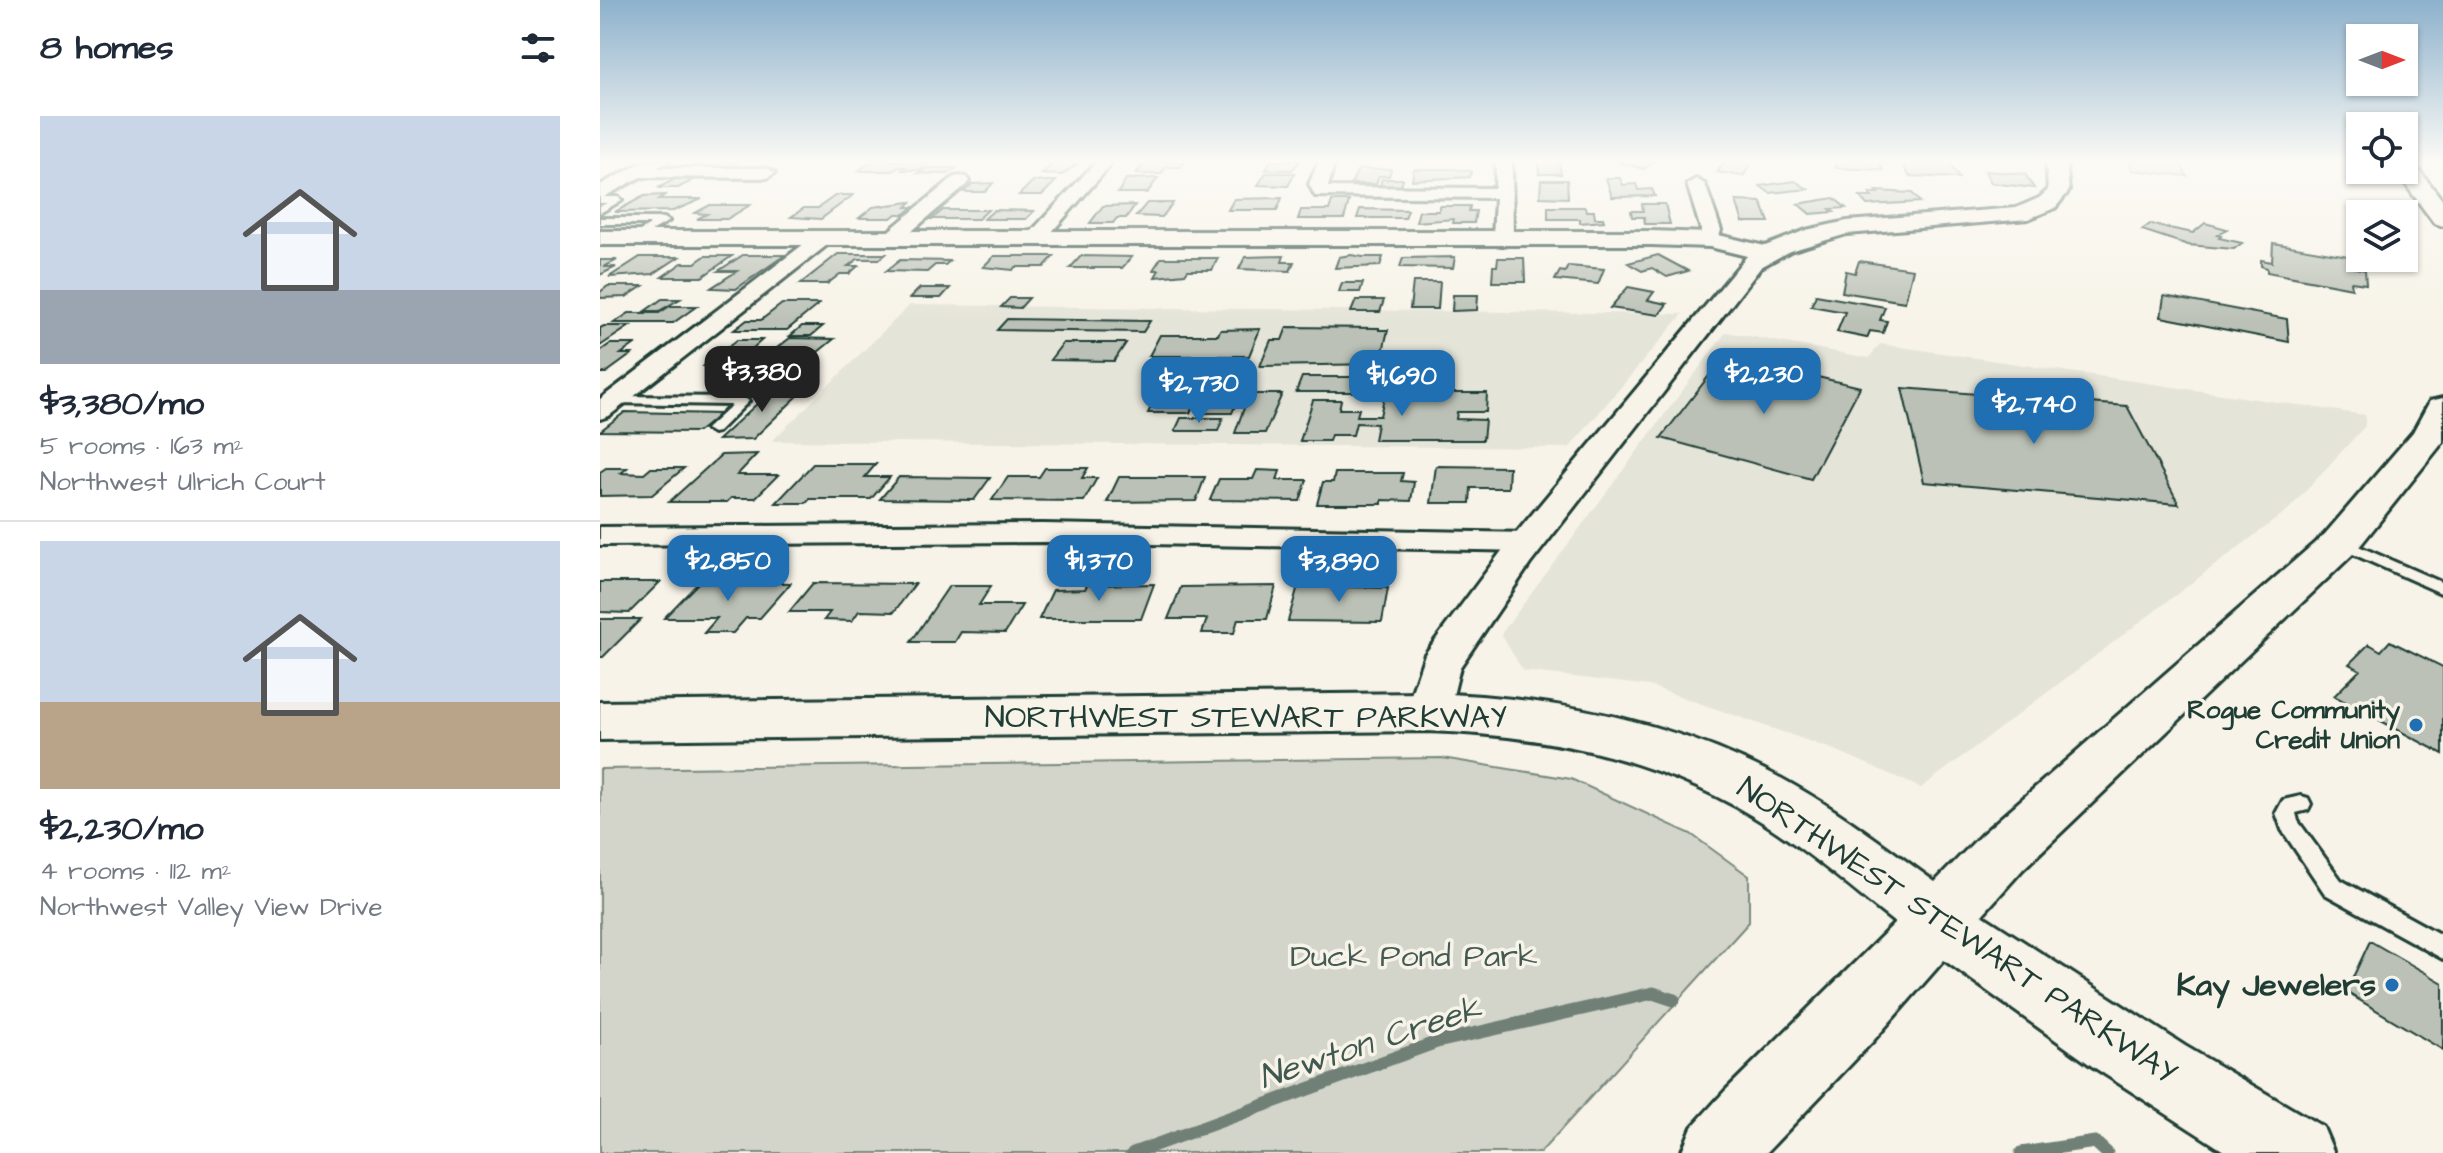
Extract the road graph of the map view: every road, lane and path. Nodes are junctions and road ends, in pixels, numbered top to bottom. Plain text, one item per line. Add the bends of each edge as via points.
1 (920, 215) edge
2 (1057, 215) edge
3 (1503, 215) edge
4 (1706, 215) edge
5 (2011, 215) edge
6 (602, 226) edge
7 (634, 238) junction
8 (824, 238) junction
9 (892, 238) junction
10 (1036, 238) junction
11 (1503, 238) junction
12 (1710, 240) junction
13 (1765, 253) junction
14 (607, 405) edge
15 (2443, 409) edge
16 (713, 429) dead end
17 (600, 536) edge
18 (1530, 542) junction
19 (2340, 543) junction
20 (2443, 589) edge
21 (1427, 712) junction
22 (600, 721) edge
23 (2301, 804) dead end
24 (1939, 920) junction
25 (2443, 948) edge
26 (1718, 1153) edge
27 (2297, 1153) edge

1 - 9 street
2 - 10 street
3 - 11 street
4 - 12 street
5 - 13 street via 1818,232
6 - 7 street
6 - 7 lane via 664,221
7 - 8 street
8 - 9 street
8 - 14 street
9 - 10 street
10 - 11 street
11 - 12 street
12 - 13 street
13 - 18 street via 1746,268
14 - 16 lane via 743,401
15 - 19 main road via 2429,436
17 - 18 street via 1043,533
18 - 21 street via 1440,665
19 - 20 lane
19 - 24 main road via 2002,852
21 - 22 main road, NORTHWEST STEWART PARKWAY
21 - 24 main road, NORTHWEST STEWART PARKWAY via 1477,712 1585,727 1643,742 1720,772 1776,802
23 - 25 lane via 2290,806 2289,824 2333,887
24 - 26 main road
24 - 27 main road, NORTHWEST STEWART PARKWAY via 2053,999

